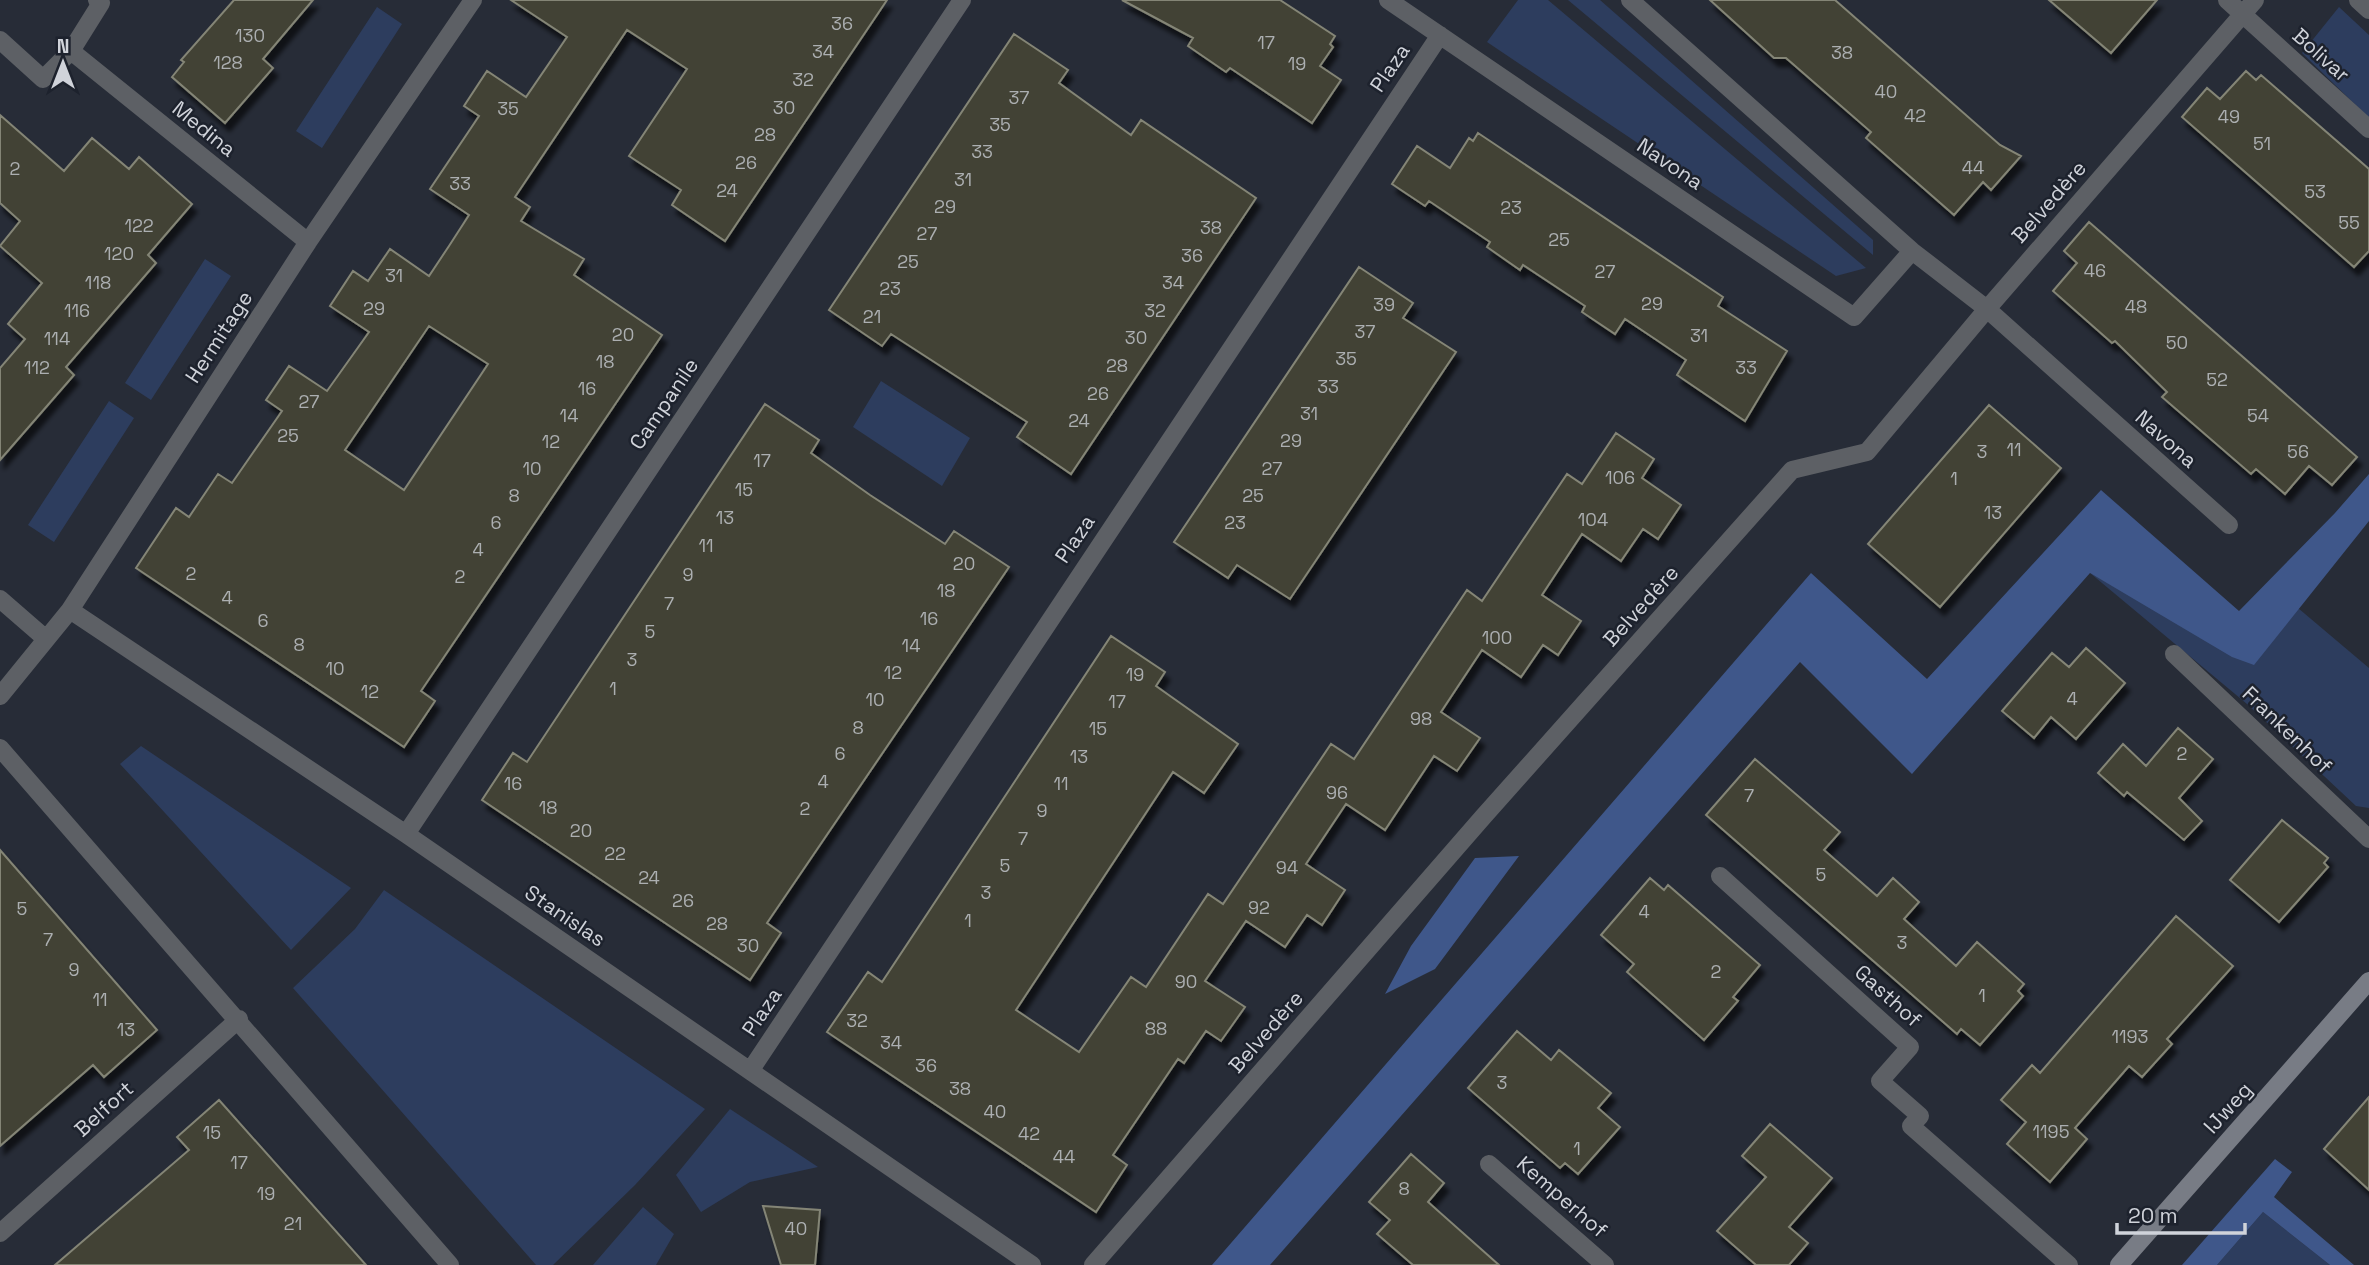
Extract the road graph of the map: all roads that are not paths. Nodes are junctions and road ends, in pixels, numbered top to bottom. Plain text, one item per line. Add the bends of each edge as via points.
1 (97, 0) edge
2 (473, 0) edge
3 (962, 0) edge
4 (1388, 0) edge
5 (1630, 0) edge
6 (2227, 0) edge
7 (2255, 0) edge
8 (2358, 0) edge
9 (2369, 10) edge
10 (2242, 14) junction
11 (1440, 35) junction
12 (0, 40) edge
13 (71, 51) junction
14 (2369, 129) edge
15 (308, 242) junction
16 (1912, 251) junction
17 (1987, 309) junction
18 (2229, 525) dead end
19 (0, 599) edge
20 (70, 610) junction
21 (46, 639) junction
22 (2174, 654) dead end
23 (3, 688) edge
24 (0, 748) edge
25 (406, 834) junction
26 (2369, 839) edge
27 (1720, 876) dead end
28 (2369, 981) edge
29 (239, 1019) junction
30 (750, 1071) junction
31 (1489, 1164) dead end
32 (0, 1233) edge
33 (450, 1265) edge
34 (1032, 1265) edge
35 (1093, 1265) edge
36 (1605, 1265) edge
37 (2069, 1265) edge
38 (2119, 1265) edge

1 - 13 street via 101,3
2 - 15 street, Hermitage
3 - 25 street, Campanile
4 - 11 street, Navona
5 - 16 street, Navona
6 - 10 street, Bolivar
7 - 10 street
8 - 9 street
10 - 14 street, Bolivar
10 - 17 street, Belvedère
11 - 16 street, Navona via 1854,317
11 - 30 street, Plaza
12 - 13 street via 43,79
13 - 15 street, Medina
15 - 20 street, Hermitage
16 - 17 street, Navona
17 - 18 street, Navona
17 - 35 street, Belvedère via 1867,452 1792,470
19 - 21 street
20 - 21 street, Hermitage
20 - 25 street, Stanislas
21 - 23 street, Hermitage
22 - 26 street, Frankenhof
24 - 29 street
25 - 30 street, Stanislas
27 - 37 street, Gasthof via 1910,1047 1880,1081 1920,1116 1911,1126
28 - 38 street, IJweg
29 - 32 street, Belfort
29 - 33 street
30 - 34 street, Stanislas
31 - 36 street, Kemperhof

